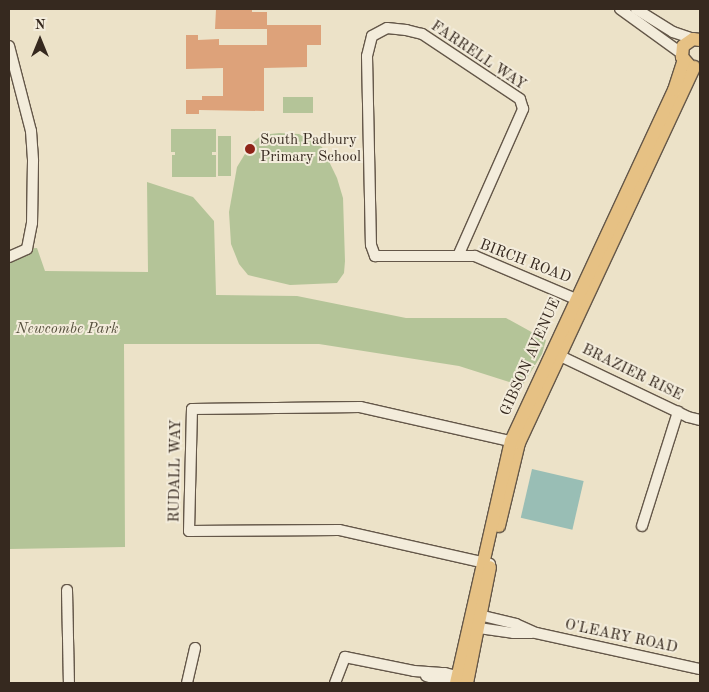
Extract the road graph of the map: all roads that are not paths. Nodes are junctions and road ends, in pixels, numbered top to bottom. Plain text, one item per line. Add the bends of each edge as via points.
1 (620, 9) edge
2 (636, 9) edge
3 (697, 38) edge
4 (9, 46) edge
5 (690, 62) edge
6 (371, 245) joint
7 (458, 256) junction
8 (9, 257) edge
9 (580, 300) junction
10 (556, 353) junction
11 (678, 412) junction
12 (700, 420) edge
13 (515, 442) junction
14 (642, 526) dead end
15 (486, 563) junction
16 (68, 590) dead end
17 (475, 621) junction
18 (195, 648) dead end
19 (700, 669) edge
20 (459, 681) edge
21 (69, 683) edge
22 (187, 683) edge
23 (335, 683) edge

1 - 5 street
2 - 3 street via 673,32
3 - 5 main road, GIBSON AVENUE via 683,46
4 - 8 street via 31,131 33,170 32,223 27,249
5 - 9 main road, GIBSON AVENUE
6 - 7 street, BIRCH ROAD via 375,256
6 - 7 street, FARRELL WAY via 366,56 372,36 387,28 406,30 422,34 520,99 523,109
7 - 9 street, BIRCH ROAD via 475,256
9 - 10 main road, GIBSON AVENUE
10 - 11 street, BRAZIER RISE
10 - 13 main road, GIBSON AVENUE
11 - 12 street, BRAZIER RISE
11 - 14 street
13 - 15 main road, GIBSON AVENUE
13 - 15 street, RUDALL WAY via 360,407 192,409 189,531 339,530
15 - 17 main road, GIBSON AVENUE
16 - 21 street
17 - 19 street, O'LEARY ROAD via 516,624 536,633
17 - 20 main road, GIBSON AVENUE
18 - 22 street
20 - 23 street via 345,657

